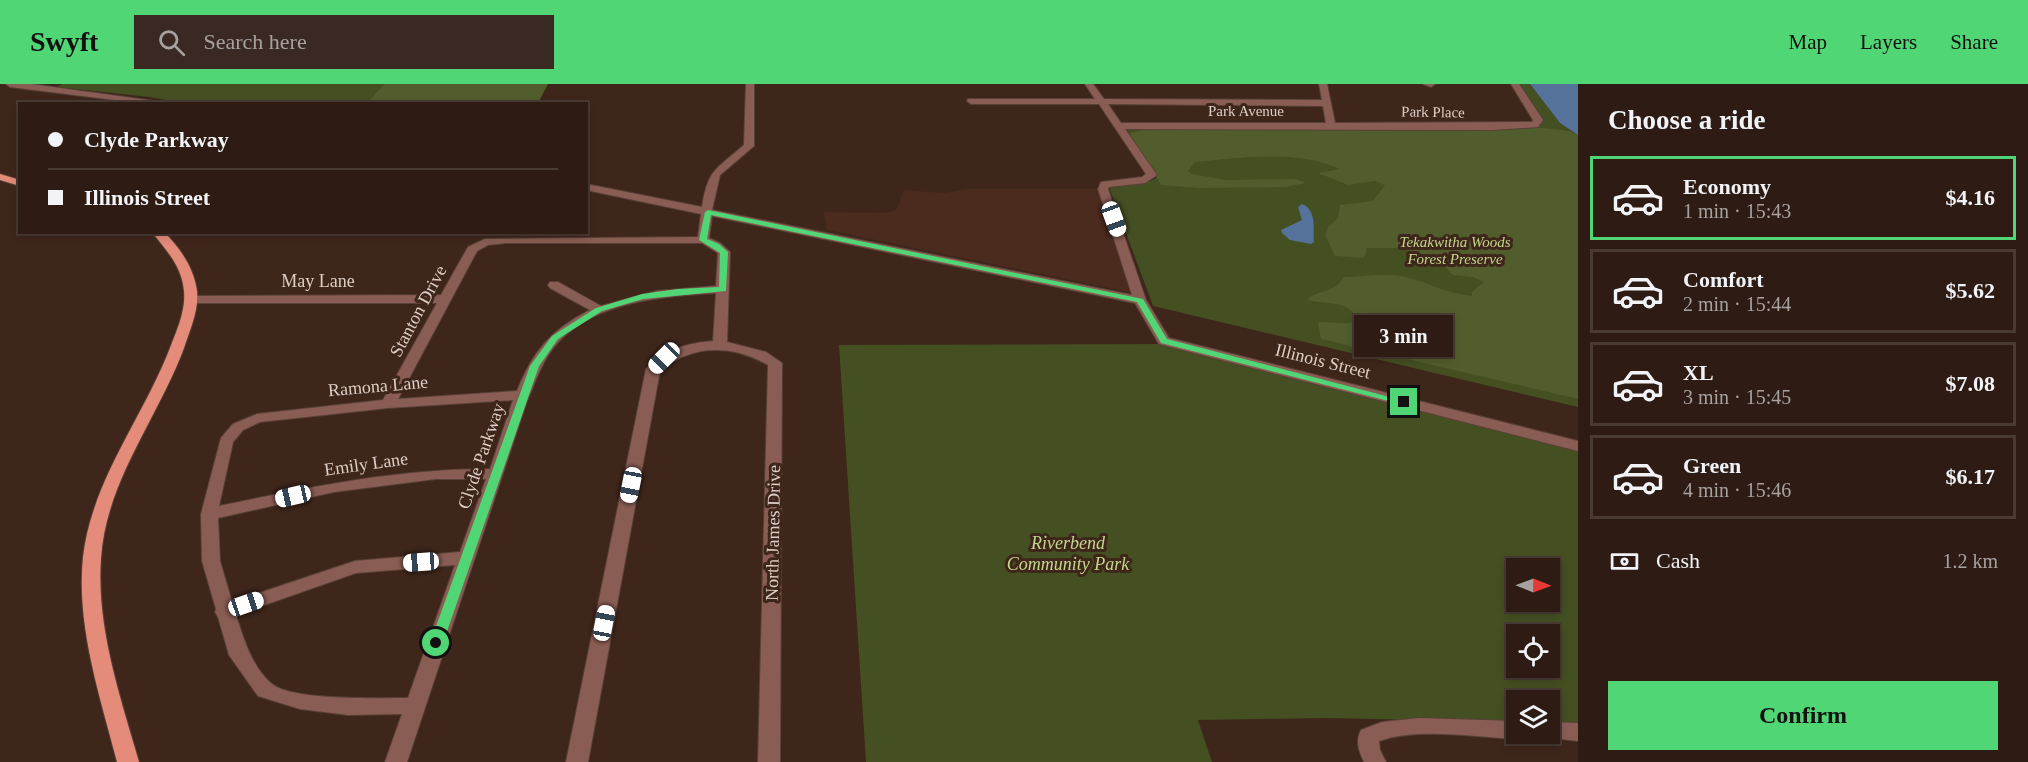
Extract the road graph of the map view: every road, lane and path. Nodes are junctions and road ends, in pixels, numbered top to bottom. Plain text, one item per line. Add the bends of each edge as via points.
1 (10, 84) edge
2 (750, 84) edge
3 (1089, 84) edge
4 (1323, 84) edge
5 (1515, 84) edge
6 (971, 101) dead end
7 (156, 102) edge
8 (1101, 102) junction
9 (1325, 103) junction
10 (1118, 126) junction
11 (1331, 126) junction
12 (0, 177) edge
13 (18, 182) edge
14 (588, 187) edge
15 (708, 212) junction
16 (159, 234) edge
17 (703, 240) junction
18 (554, 285) dead end
19 (723, 289) junction
20 (191, 299) junction
21 (446, 299) junction
22 (1140, 300) junction
23 (599, 310) junction
24 (720, 345) junction
25 (523, 395) junction
26 (388, 404) junction
27 (1578, 446) edge
28 (495, 474) junction
29 (209, 514) junction
30 (465, 558) junction
31 (224, 612) junction
32 (415, 706) junction
33 (1506, 730) edge
34 (1560, 731) edge
35 (1578, 732) edge
36 (1372, 756) edge
37 (128, 762) edge
38 (396, 762) edge
39 (577, 762) edge
40 (769, 762) edge

1 - 7 street
2 - 15 street via 749,146 719,170 713,180
3 - 8 street
4 - 9 street
5 - 11 street, Park Place via 1538,120 1534,125
6 - 8 street
8 - 9 street
8 - 10 street
9 - 11 street
10 - 11 street, Park Avenue
10 - 22 street via 1152,175 1144,180 1106,184 1103,189
12 - 13 main road
14 - 15 street
15 - 17 street
15 - 22 street
16 - 20 main road via 181,262
17 - 19 street via 724,252
17 - 21 street, Stanton Drive via 485,242 472,249
18 - 23 street
19 - 23 street, Clyde Parkway via 642,297
19 - 24 street
20 - 21 street, May Lane
20 - 37 main road via 168,372 98,519 92,557 96,633
21 - 26 street, Stanton Drive
22 - 27 street, Illinois Street via 1164,341
23 - 25 street, Clyde Parkway via 555,338 535,366
24 - 39 street via 681,350 653,369
24 - 40 street, North James Drive via 748,349 776,363
25 - 26 street, Ramona Lane
25 - 28 street, Clyde Parkway
26 - 29 street, Ramona Lane via 257,418 238,427 226,441
28 - 29 street, Emily Lane via 436,474 334,487
28 - 30 street, Clyde Parkway
29 - 31 street via 211,561
30 - 31 street via 355,567
30 - 32 street, Clyde Parkway
31 - 32 street via 238,655 265,690 300,701 348,707
32 - 38 street, Clyde Parkway
33 - 36 street via 1402,726 1382,729 1368,736
34 - 35 street

